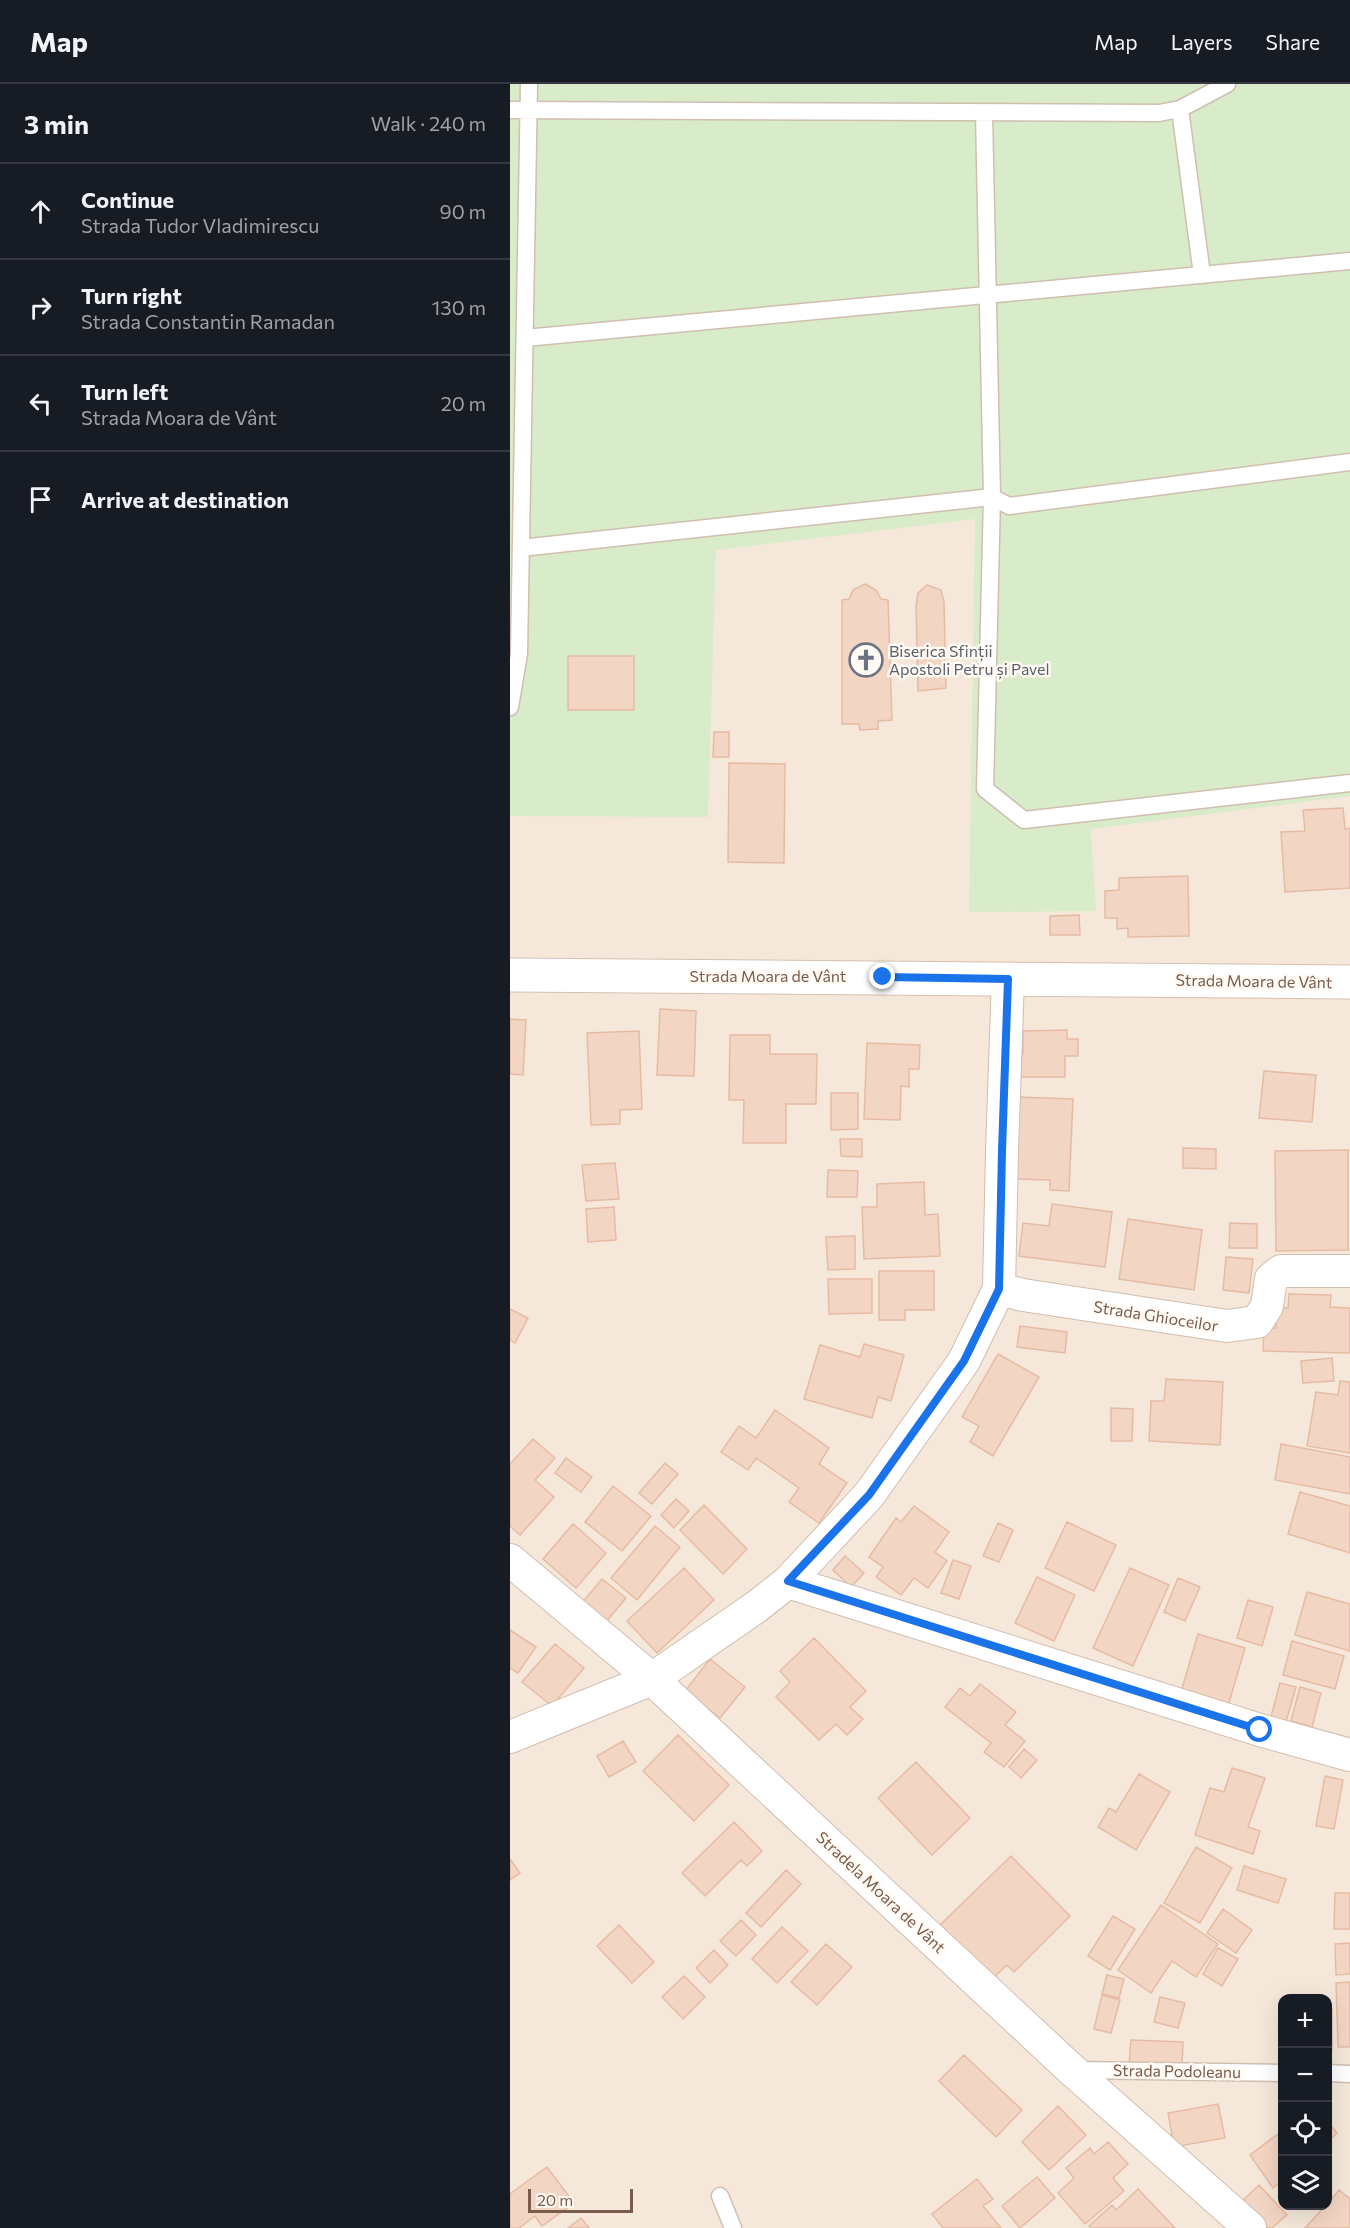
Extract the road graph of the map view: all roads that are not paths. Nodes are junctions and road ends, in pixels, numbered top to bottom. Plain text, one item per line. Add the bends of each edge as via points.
1 (529, 84) edge
2 (1227, 84) edge
3 (1180, 109) junction
4 (510, 110) edge
5 (528, 110) junction
6 (984, 114) junction
7 (1350, 261) edge
8 (1202, 275) junction
9 (989, 295) junction
10 (525, 338) junction
11 (1350, 462) edge
12 (992, 497) junction
13 (521, 548) junction
14 (510, 707) edge
15 (1350, 783) edge
16 (510, 975) edge
17 (1008, 979) junction
18 (1350, 982) edge
19 (1350, 1271) edge
20 (999, 1289) junction
21 (510, 1560) edge
22 (788, 1581) junction
23 (652, 1679) junction
24 (510, 1737) edge
25 (1350, 1755) edge
26 (1072, 2070) junction
27 (1278, 2073) edge
28 (1332, 2073) edge
29 (1350, 2074) edge
30 (720, 2196) dead end
31 (733, 2228) edge
32 (1250, 2228) edge

1 - 5 lane
2 - 3 lane
3 - 6 lane via 1159,113
3 - 8 lane
4 - 5 lane
5 - 6 lane
5 - 10 lane
6 - 9 lane
7 - 8 lane
8 - 9 lane
9 - 10 lane
9 - 12 lane
10 - 13 lane
11 - 12 lane via 1009,506
12 - 13 lane
12 - 15 lane via 985,789 1024,820
13 - 14 lane via 519,654
16 - 17 main road, Strada Moara de Vânt
17 - 18 main road, Strada Moara de Vânt
17 - 20 street
19 - 20 street, Strada Ghioceilor via 1281,1271 1271,1279 1267,1305 1257,1322 1227,1326
20 - 22 street via 964,1361 876,1486
21 - 23 street, Stradela Moara de Vânt
22 - 23 street
22 - 25 street via 1249,1727
23 - 24 street
23 - 26 street, Stradela Moara de Vânt
26 - 27 lane, Strada Podoleanu
26 - 32 street, Stradela Moara de Vânt
28 - 29 lane
30 - 31 lane

